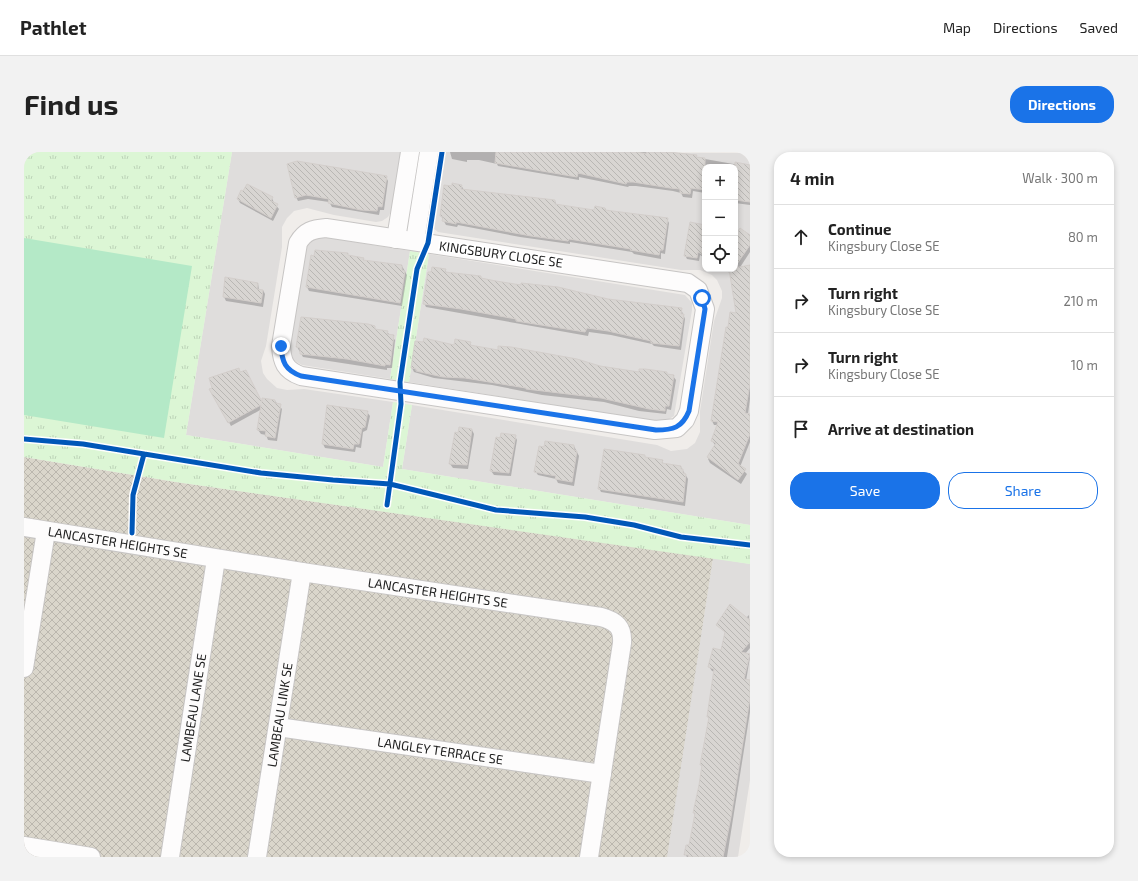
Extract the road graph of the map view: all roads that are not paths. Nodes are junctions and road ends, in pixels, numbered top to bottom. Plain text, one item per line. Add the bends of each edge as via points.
1 (410, 152) edge
2 (429, 152) edge
3 (396, 239) junction
4 (415, 241) junction
5 (24, 527) edge
6 (46, 531) junction
7 (216, 559) junction
8 (302, 572) junction
9 (24, 668) edge
10 (278, 727) junction
11 (602, 774) junction
12 (24, 846) edge
13 (87, 857) edge
14 (170, 857) edge
15 (257, 857) edge
16 (589, 857) edge

1 - 3 street
2 - 4 street
3 - 4 street, KINGSBURY CLOSE SE
3 - 4 street, KINGSBURY CLOSE SE via 326,228 308,231 302,236 298,243 281,346 285,367 301,376 656,430 677,428 685,420 689,411 705,309 698,290 688,283
5 - 6 street, LANCASTER HEIGHTS SE
6 - 7 street, LANCASTER HEIGHTS SE
6 - 9 street
7 - 8 street, LANCASTER HEIGHTS SE
7 - 14 street, LAMBEAU LANE SE
8 - 10 street, LAMBEAU LINK SE
8 - 11 street, LANCASTER HEIGHTS SE via 601,617 617,624 622,631 622,643
10 - 11 street, LANGLEY TERRACE SE
10 - 15 street, LAMBEAU LINK SE
11 - 16 street, LANCASTER HEIGHTS SE
12 - 13 street

